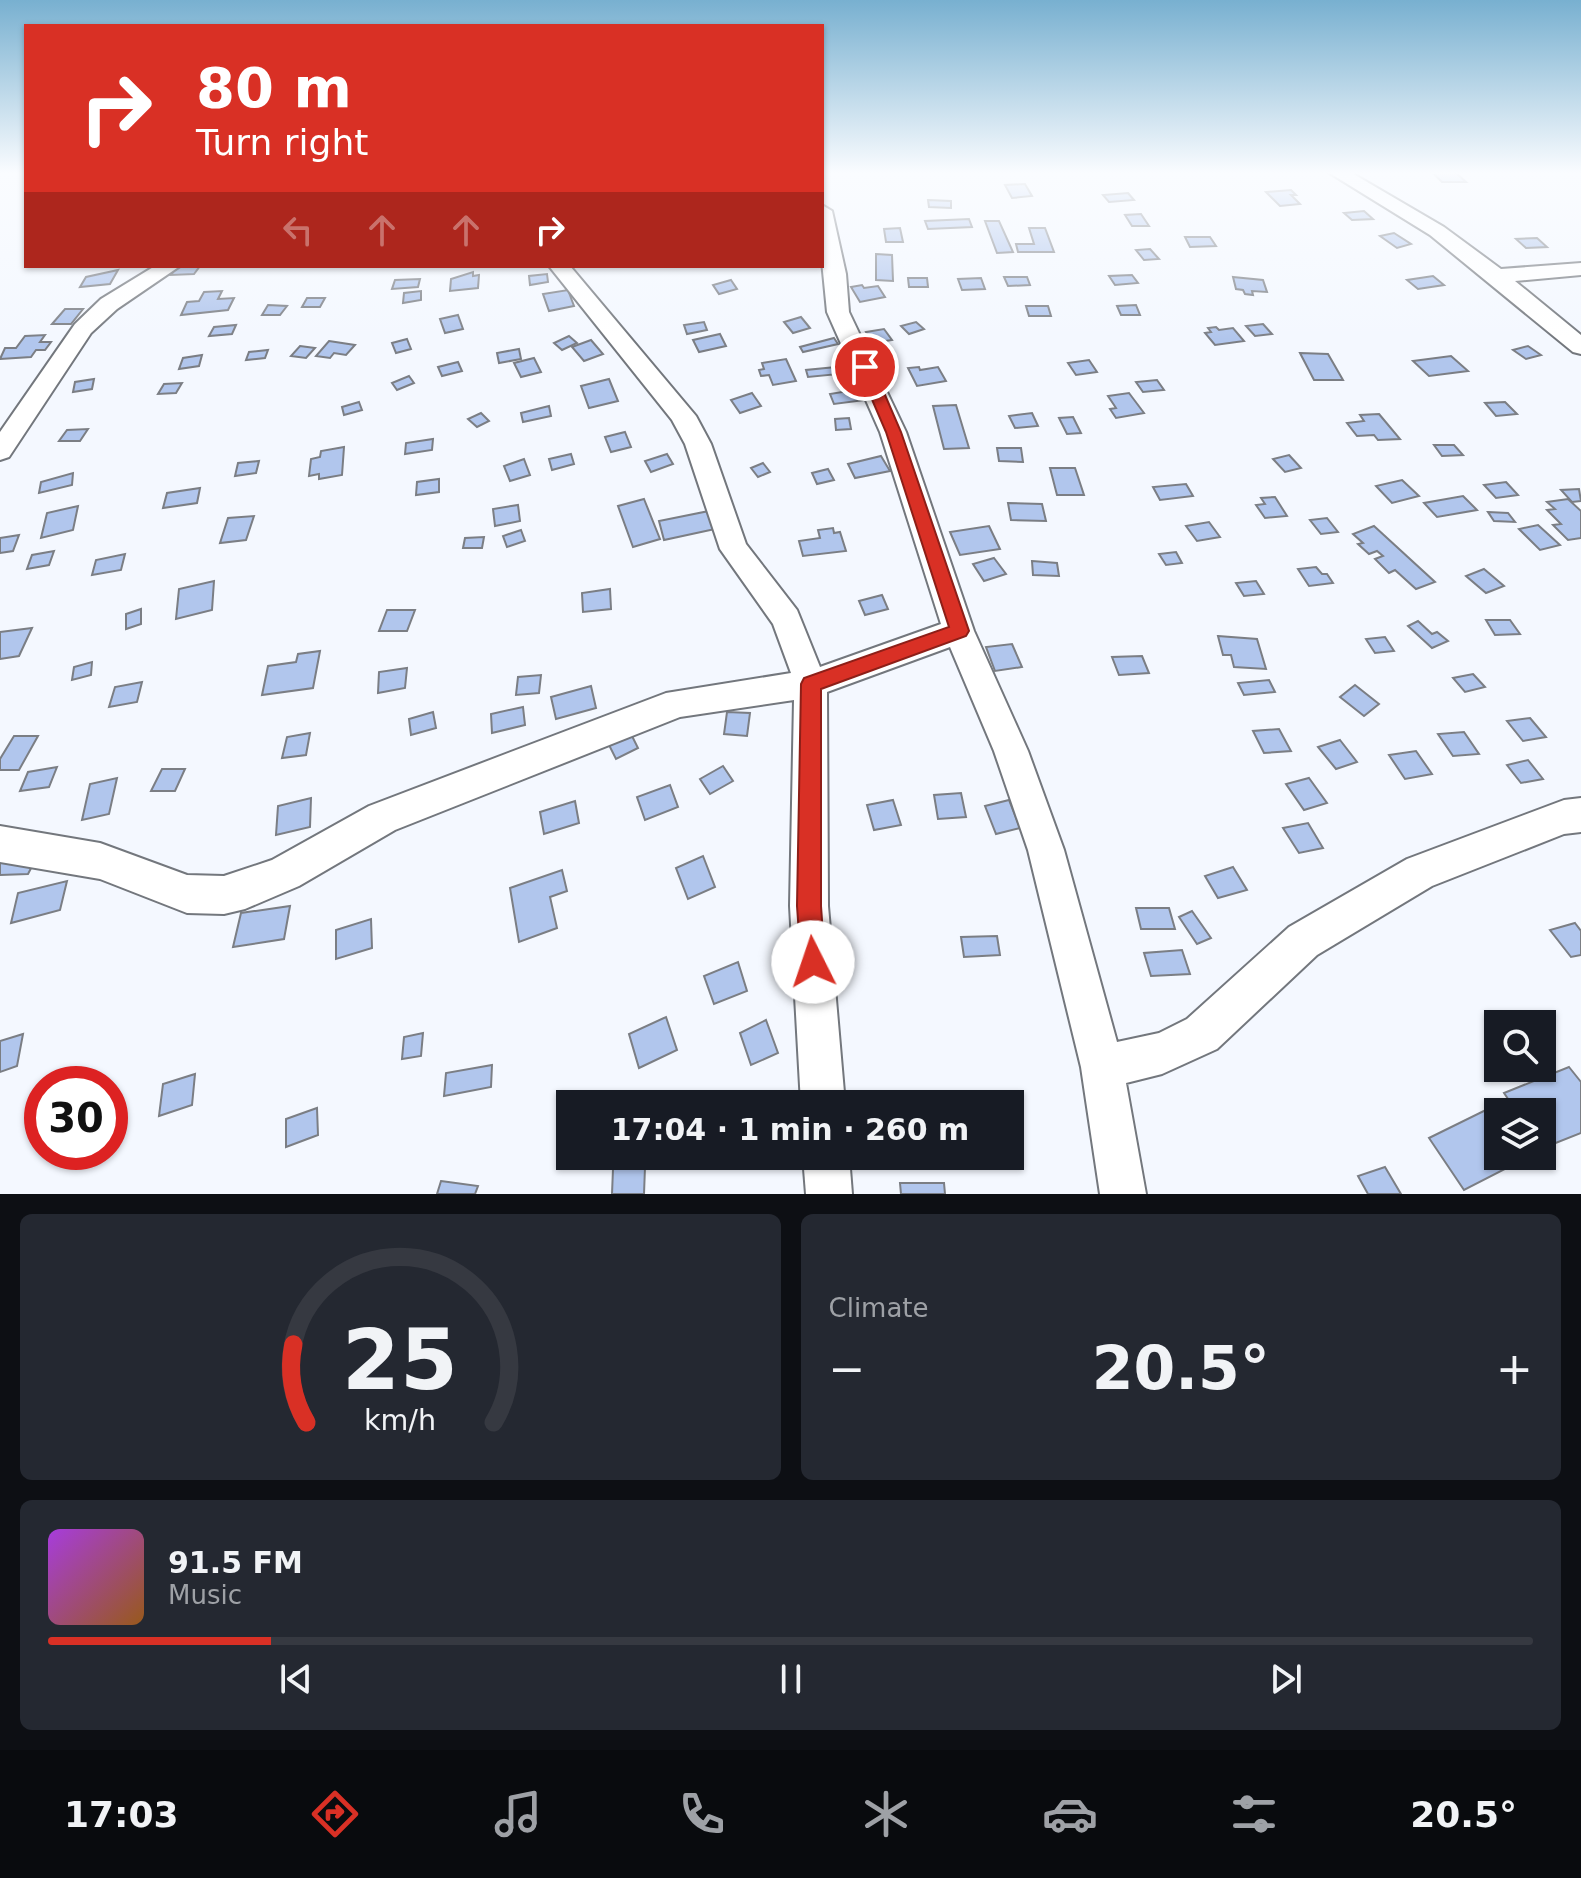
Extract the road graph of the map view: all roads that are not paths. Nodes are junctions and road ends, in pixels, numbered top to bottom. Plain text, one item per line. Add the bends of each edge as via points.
1 (825, 228) edge
2 (1431, 228) edge
3 (167, 268) edge
4 (561, 268) edge
5 (1581, 269) edge
6 (1496, 276) junction
7 (1581, 347) edge
8 (0, 451) edge
9 (959, 631) junction
10 (811, 684) junction
11 (1581, 815) edge
12 (0, 844) edge
13 (1102, 1067) junction
14 (822, 1090) edge
15 (827, 1170) edge
16 (829, 1194) edge
17 (1123, 1194) edge

1 - 9 street via 838,312 893,432
2 - 6 street
3 - 8 street via 109,304 83,329
4 - 10 street via 683,416 734,549 786,619
5 - 6 street
6 - 7 street
9 - 10 street
9 - 13 street via 1011,751 1046,850
10 - 12 street via 678,703 382,818 266,883 222,896 180,894 132,871
10 - 14 street via 809,906
11 - 13 street via 1420,872 1303,941 1202,1034 1162,1053
13 - 17 street
15 - 16 street

